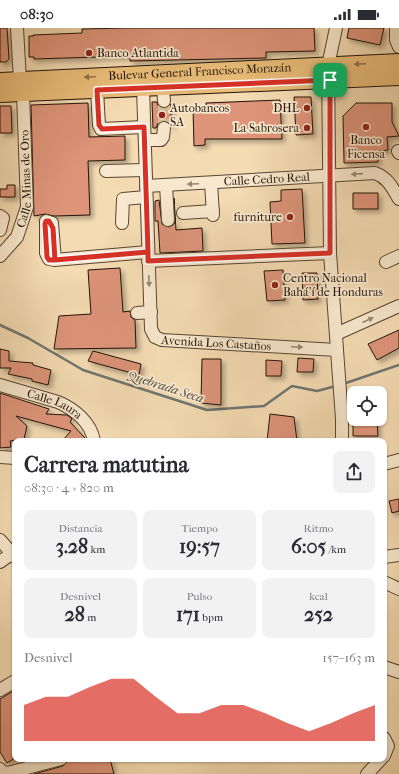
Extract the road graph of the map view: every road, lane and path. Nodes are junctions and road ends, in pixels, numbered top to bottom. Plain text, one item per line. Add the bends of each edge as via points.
1 (17, 28) edge
2 (336, 28) edge
3 (396, 28) edge
4 (399, 47) edge
5 (399, 62) edge
6 (329, 73) junction
7 (399, 77) edge
8 (0, 81) edge
9 (21, 87) junction
10 (143, 88) junction
11 (97, 90) junction
12 (0, 94) edge
13 (144, 127) junction
14 (164, 128) tunnel mouth
15 (145, 140) junction
16 (145, 170) junction
17 (106, 171) dead end
18 (330, 176) junction
19 (211, 183) junction
20 (166, 185) junction
21 (146, 191) junction
22 (399, 199) edge
23 (183, 212) dead end
24 (0, 216) edge
25 (168, 220) dead end
26 (122, 223) dead end
27 (0, 230) edge
28 (0, 234) edge
29 (13, 242) junction
30 (330, 253) junction
31 (0, 256) edge
32 (399, 256) edge
33 (148, 257) junction
34 (55, 260) dead end
35 (386, 262) dead end
36 (399, 306) edge
37 (151, 312) junction
38 (137, 313) dead end
39 (336, 334) junction
40 (337, 350) junction
41 (0, 385) edge
42 (93, 438) edge
43 (342, 438) edge
44 (0, 457) edge
45 (12, 458) edge
46 (399, 460) edge
47 (387, 463) edge
48 (0, 540) edge
49 (12, 554) edge
50 (399, 555) edge
51 (12, 556) edge
52 (387, 557) edge
53 (0, 562) edge
54 (387, 583) edge
55 (399, 589) edge
56 (387, 668) edge
57 (399, 672) edge
58 (12, 683) edge
59 (0, 690) edge
60 (50, 762) edge
61 (378, 762) edge
62 (0, 769) edge
63 (367, 774) edge

1 - 9 street, Calle Minas de Oro
2 - 6 street
3 - 4 street
5 -> 6 main road, Bulevar General Francisco Morazán
6 - 7 main road, Bulevar General Francisco Morazán
6 -> 9 main road, Bulevar General Francisco Morazán
6 - 10 main road, Bulevar General Francisco Morazán via 163,94
6 - 18 street
8 - 9 main road, Bulevar General Francisco Morazán
9 - 11 main road, Bulevar General Francisco Morazán
9 - 12 main road, Bulevar General Francisco Morazán
9 - 29 street, Calle Minas de Oro via 27,207
10 - 11 main road, Bulevar General Francisco Morazán
10 - 13 street, Avenida Los Castaños
11 - 13 street via 99,125 102,129
13 - 15 street, Avenida Los Castaños
14 - 15 street via 161,140
15 - 16 street, Avenida Los Castaños
16 - 17 street
16 - 21 street, Avenida Los Castaños
18 - 19 street, Calle Cedro Real
22 -> 18 street, Calle Cedro Real via 390,182 375,173
18 - 30 street
19 -> 20 street, Calle Cedro Real
19 - 23 street via 213,213
20 - 21 street, Calle Cedro Real
20 - 25 street
21 - 26 street, Calle Cedro Real via 123,199
21 - 33 street, Avenida Los Castaños
24 - 27 street via 3,222
28 - 29 street
29 - 31 street, Calle Minas de Oro
30 - 33 street
30 - 39 street
32 - 35 street
33 - 34 street
33 -> 37 street, Avenida Los Castaños
39 -> 36 street
37 - 38 street
37 -> 40 street, Avenida Los Castaños via 154,337 162,340
39 - 40 street
40 - 43 street
41 - 42 street, Calle Laura via 67,406 82,419
44 - 45 street
46 - 47 street
48 - 49 street
50 - 52 street
51 - 53 street
54 - 55 street
56 - 57 street
58 - 59 street
60 - 62 street via 8,773
61 - 63 street

